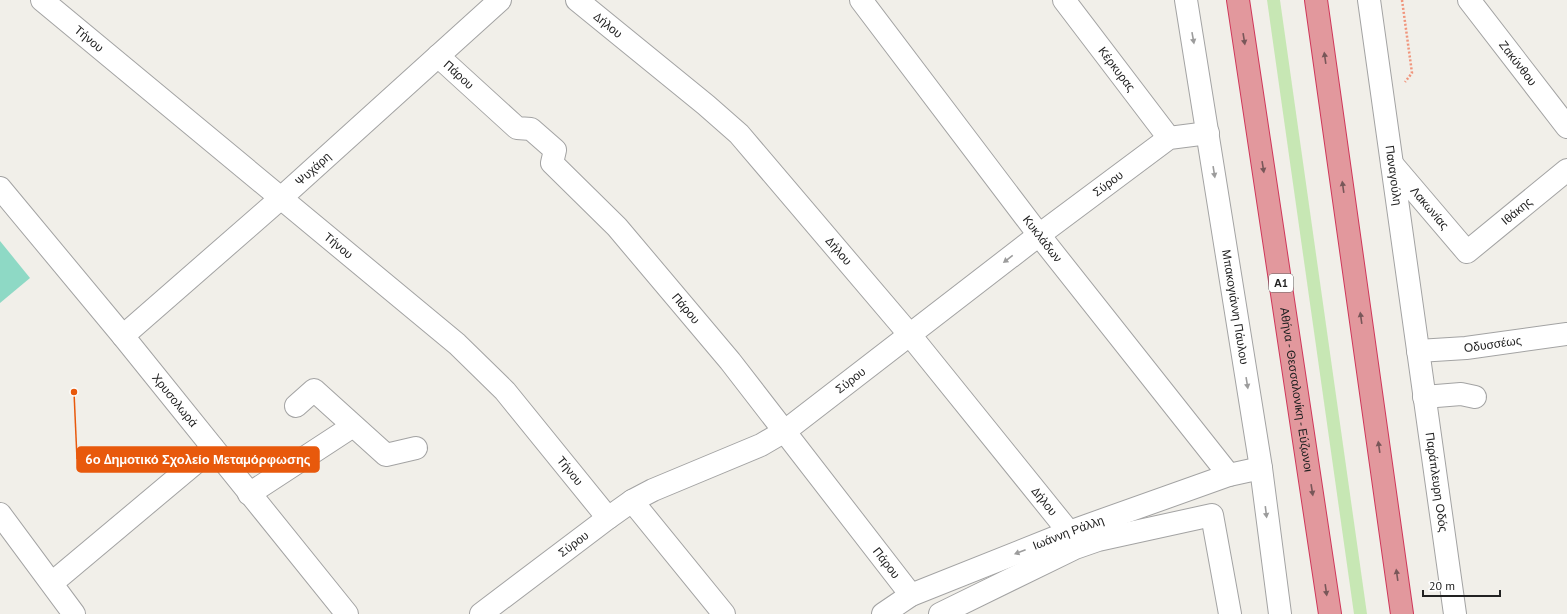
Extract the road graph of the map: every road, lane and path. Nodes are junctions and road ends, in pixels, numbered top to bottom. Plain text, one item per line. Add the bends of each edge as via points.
1 (42, 0) edge
2 (500, 0) edge
3 (577, 0) edge
4 (1064, 0) edge
5 (1186, 0) edge
6 (1238, 0) edge
7 (1316, 0) edge
8 (1370, 0) edge
9 (1402, 0) edge
10 (1469, 0) edge
11 (868, 3) edge
12 (438, 56) junction
13 (1384, 108) junction
14 (1567, 127) edge
15 (1208, 133) junction
16 (1169, 138) junction
17 (1392, 164) junction
18 (1567, 170) edge
19 (0, 188) edge
20 (281, 198) junction
21 (1039, 235) junction
22 (1467, 252) joint
23 (1567, 334) edge
24 (910, 335) junction
25 (123, 336) junction
26 (1418, 352) junction
27 (1424, 397) junction
28 (1475, 397) dead end
29 (296, 406) dead end
30 (353, 426) junction
31 (785, 431) junction
32 (213, 448) junction
33 (416, 448) dead end
34 (1261, 468) junction
35 (1229, 475) junction
36 (1207, 482) junction
37 (249, 494) junction
38 (632, 502) junction
39 (0, 514) edge
40 (1212, 515) junction
41 (608, 518) junction
42 (1069, 532) junction
43 (52, 583) junction
44 (911, 594) junction
45 (74, 614) edge
46 (347, 614) edge
47 (481, 614) edge
48 (724, 614) edge
49 (883, 614) edge
50 (940, 614) edge
51 (1230, 614) edge
52 (1280, 614) edge
53 (1330, 614) edge
54 (1402, 614) edge
55 (1455, 614) edge

1 - 20 street, Τήνου
2 - 12 street, Ψυχάρη
3 - 24 street, Δήλου via 739,134
4 - 16 street, Κέρκυρας
5 -> 15 street, Μπακογιάννη Πάυλου
6 -> 53 highway, Αθήνα - Θεσσαλονίκη - Εύζωνοι / Α1
54 -> 7 highway
8 - 13 street, Παναγούλη
9 - 13 path via 1412,73
10 - 14 street, Ζακύνθου
11 - 21 street, Κυκλάδων
12 - 20 street, Ψυχάρη
12 - 31 street, Πάρου via 517,128 531,129 555,150 552,163 617,227 730,361
13 - 17 street, Παναγούλη
15 - 16 street, Σύρου
15 -> 34 street, Μπακογιάννη Πάυλου
16 - 21 street, Σύρου
17 - 22 street, Λακωνίας
17 - 26 street, Παναγούλη
18 - 22 street, Ιθάκης
19 - 25 street, Χρυσολωρά
20 - 25 street, Ψυχάρη
20 - 41 street, Τήνου via 480,365 505,391
21 -> 24 street, Σύρου
21 - 35 street, Κυκλάδων
23 - 26 street, Οδυσσέως
24 - 31 street, Σύρου
24 - 42 street, Δήλου
25 - 32 street, Χρυσολωρά
26 - 27 street, Παράπλευρη Οδός
27 - 28 street via 1461,394
27 - 55 street, Παράπλευρη Οδός
29 - 30 street via 314,390
30 - 33 street via 386,455
30 - 37 street
31 - 38 street, Σύρου via 761,445 652,490
31 - 44 street, Πάρου
32 - 37 street, Χρυσολωρά
32 - 43 street
34 - 35 street, Ιωάννη Ράλλη
34 -> 52 street, Μπακογιάννη Πάυλου
35 - 36 street, Ιωάννη Ράλλη
36 - 40 street
36 - 42 street, Ιωάννη Ράλλη
37 - 46 street, Χρυσολωρά
38 - 41 street, Σύρου
38 - 48 street
39 - 43 street
40 - 50 street via 1098,540 1075,548
40 - 51 street
41 - 47 street, Σύρου
42 -> 44 street, Ιωάννη Ράλλη
43 - 45 street
44 - 49 street, Ιωάννη Ράλλη

